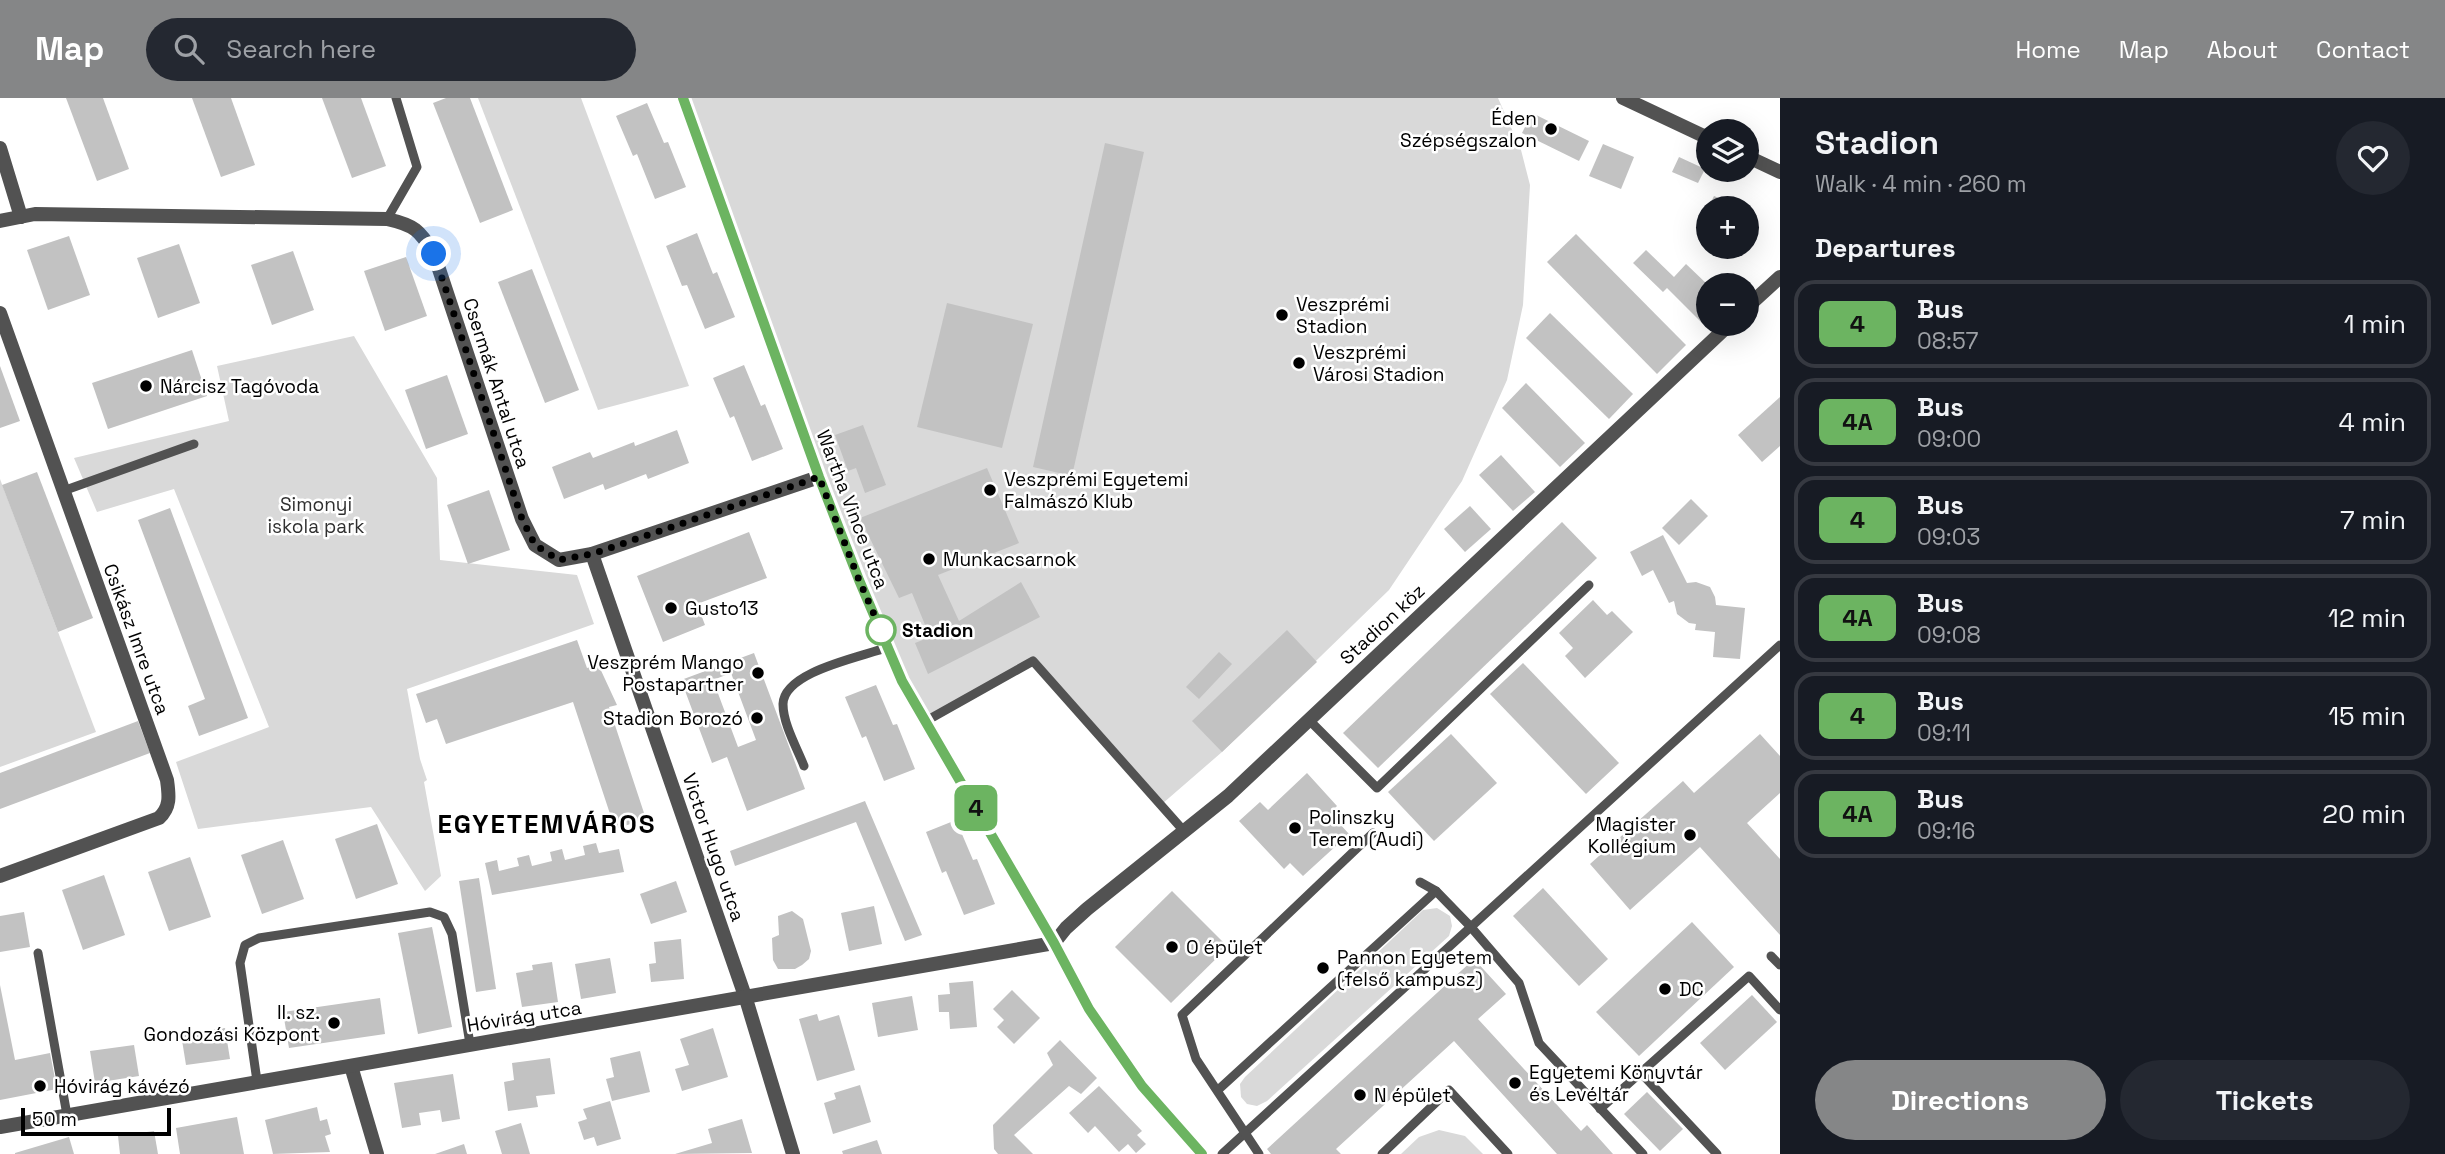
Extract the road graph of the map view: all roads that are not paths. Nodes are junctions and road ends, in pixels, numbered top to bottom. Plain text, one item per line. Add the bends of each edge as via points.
1 (396, 98) edge
2 (683, 98) edge
3 (1623, 98) edge
4 (1696, 132) edge
5 (0, 148) edge
6 (1759, 162) edge
7 (1780, 172) edge
8 (21, 217) junction
9 (387, 219) junction
10 (0, 221) edge
11 (1780, 277) edge
12 (1759, 296) edge
13 (0, 313) edge
14 (1717, 336) edge
15 (194, 444) dead end
16 (819, 477) junction
17 (64, 491) junction
18 (592, 554) junction
19 (1589, 586) dead end
20 (1780, 645) edge
21 (888, 647) junction
22 (1309, 720) junction
23 (926, 721) junction
24 (804, 766) dead end
25 (1183, 830) junction
26 (1373, 833) dead end
27 (0, 876) edge
28 (1420, 882) dead end
29 (1436, 891) junction
30 (1470, 926) junction
31 (1054, 943) junction
32 (38, 953) dead end
33 (1771, 956) dead end
34 (1780, 965) edge
35 (746, 999) junction
36 (1780, 1010) edge
37 (470, 1044) junction
38 (351, 1066) junction
39 (1641, 1073) junction
40 (257, 1081) junction
41 (1217, 1090) junction
42 (1600, 1109) junction
43 (67, 1115) junction
44 (0, 1126) edge
45 (1244, 1134) junction
46 (377, 1154) edge
47 (793, 1154) edge
48 (1202, 1154) edge
49 (1222, 1154) edge
50 (1259, 1154) edge
51 (1382, 1154) edge
52 (1508, 1154) edge
53 (1643, 1154) edge
54 (1717, 1154) edge

1 - 9 lane via 417,167
2 - 16 street, Wartha Vince utca
3 - 4 street
5 - 8 street
6 - 7 street
8 - 9 street, Csermák Antal utca
8 - 10 street, Csermák Antal utca
9 - 18 street, Csermák Antal utca via 422,233 434,254 522,519 535,545 559,560
11 - 12 street
13 - 17 street, Csikász Imre utca
14 - 22 street, Stadion köz
15 - 17 lane
16 - 18 street, Csermák Antal utca
16 - 21 street, Wartha Vince utca
17 - 27 street, Csikász Imre utca via 170,799 159,818
18 - 35 street, Victor Hugo utca
19 - 22 lane via 1377,788
20 - 30 lane
21 - 23 street, Wartha Vince utca
21 - 24 lane via 804,676 788,690 783,703 786,719
22 - 25 street, Stadion köz via 1228,796
23 - 25 lane via 1033,661
23 - 31 street, Wartha Vince utca
25 - 31 street, Stadion köz via 1080,915
26 - 41 lane via 1182,1015 1196,1059
28 - 29 lane
29 - 30 lane
29 - 41 lane
30 - 42 lane via 1518,983 1539,1043
30 - 45 lane
31 - 35 street, Hóvirág utca
31 - 48 street, Wartha Vince utca via 1089,1009 1142,1086
32 - 43 lane
33 - 34 lane
35 - 37 street, Hóvirág utca
35 - 47 street, Victor Hugo utca
36 - 39 lane via 1749,976
37 - 38 street, Hóvirág utca
37 - 40 lane via 452,934 444,918 430,912 259,938 245,945 240,963
38 - 40 street, Hóvirág utca
38 - 46 street
39 - 42 lane
39 - 54 lane
40 - 43 street, Hóvirág utca
41 - 45 lane
42 - 53 lane
43 - 44 street, Hóvirág utca
45 - 49 lane
45 - 50 lane
51 - 52 lane via 1449,1090

